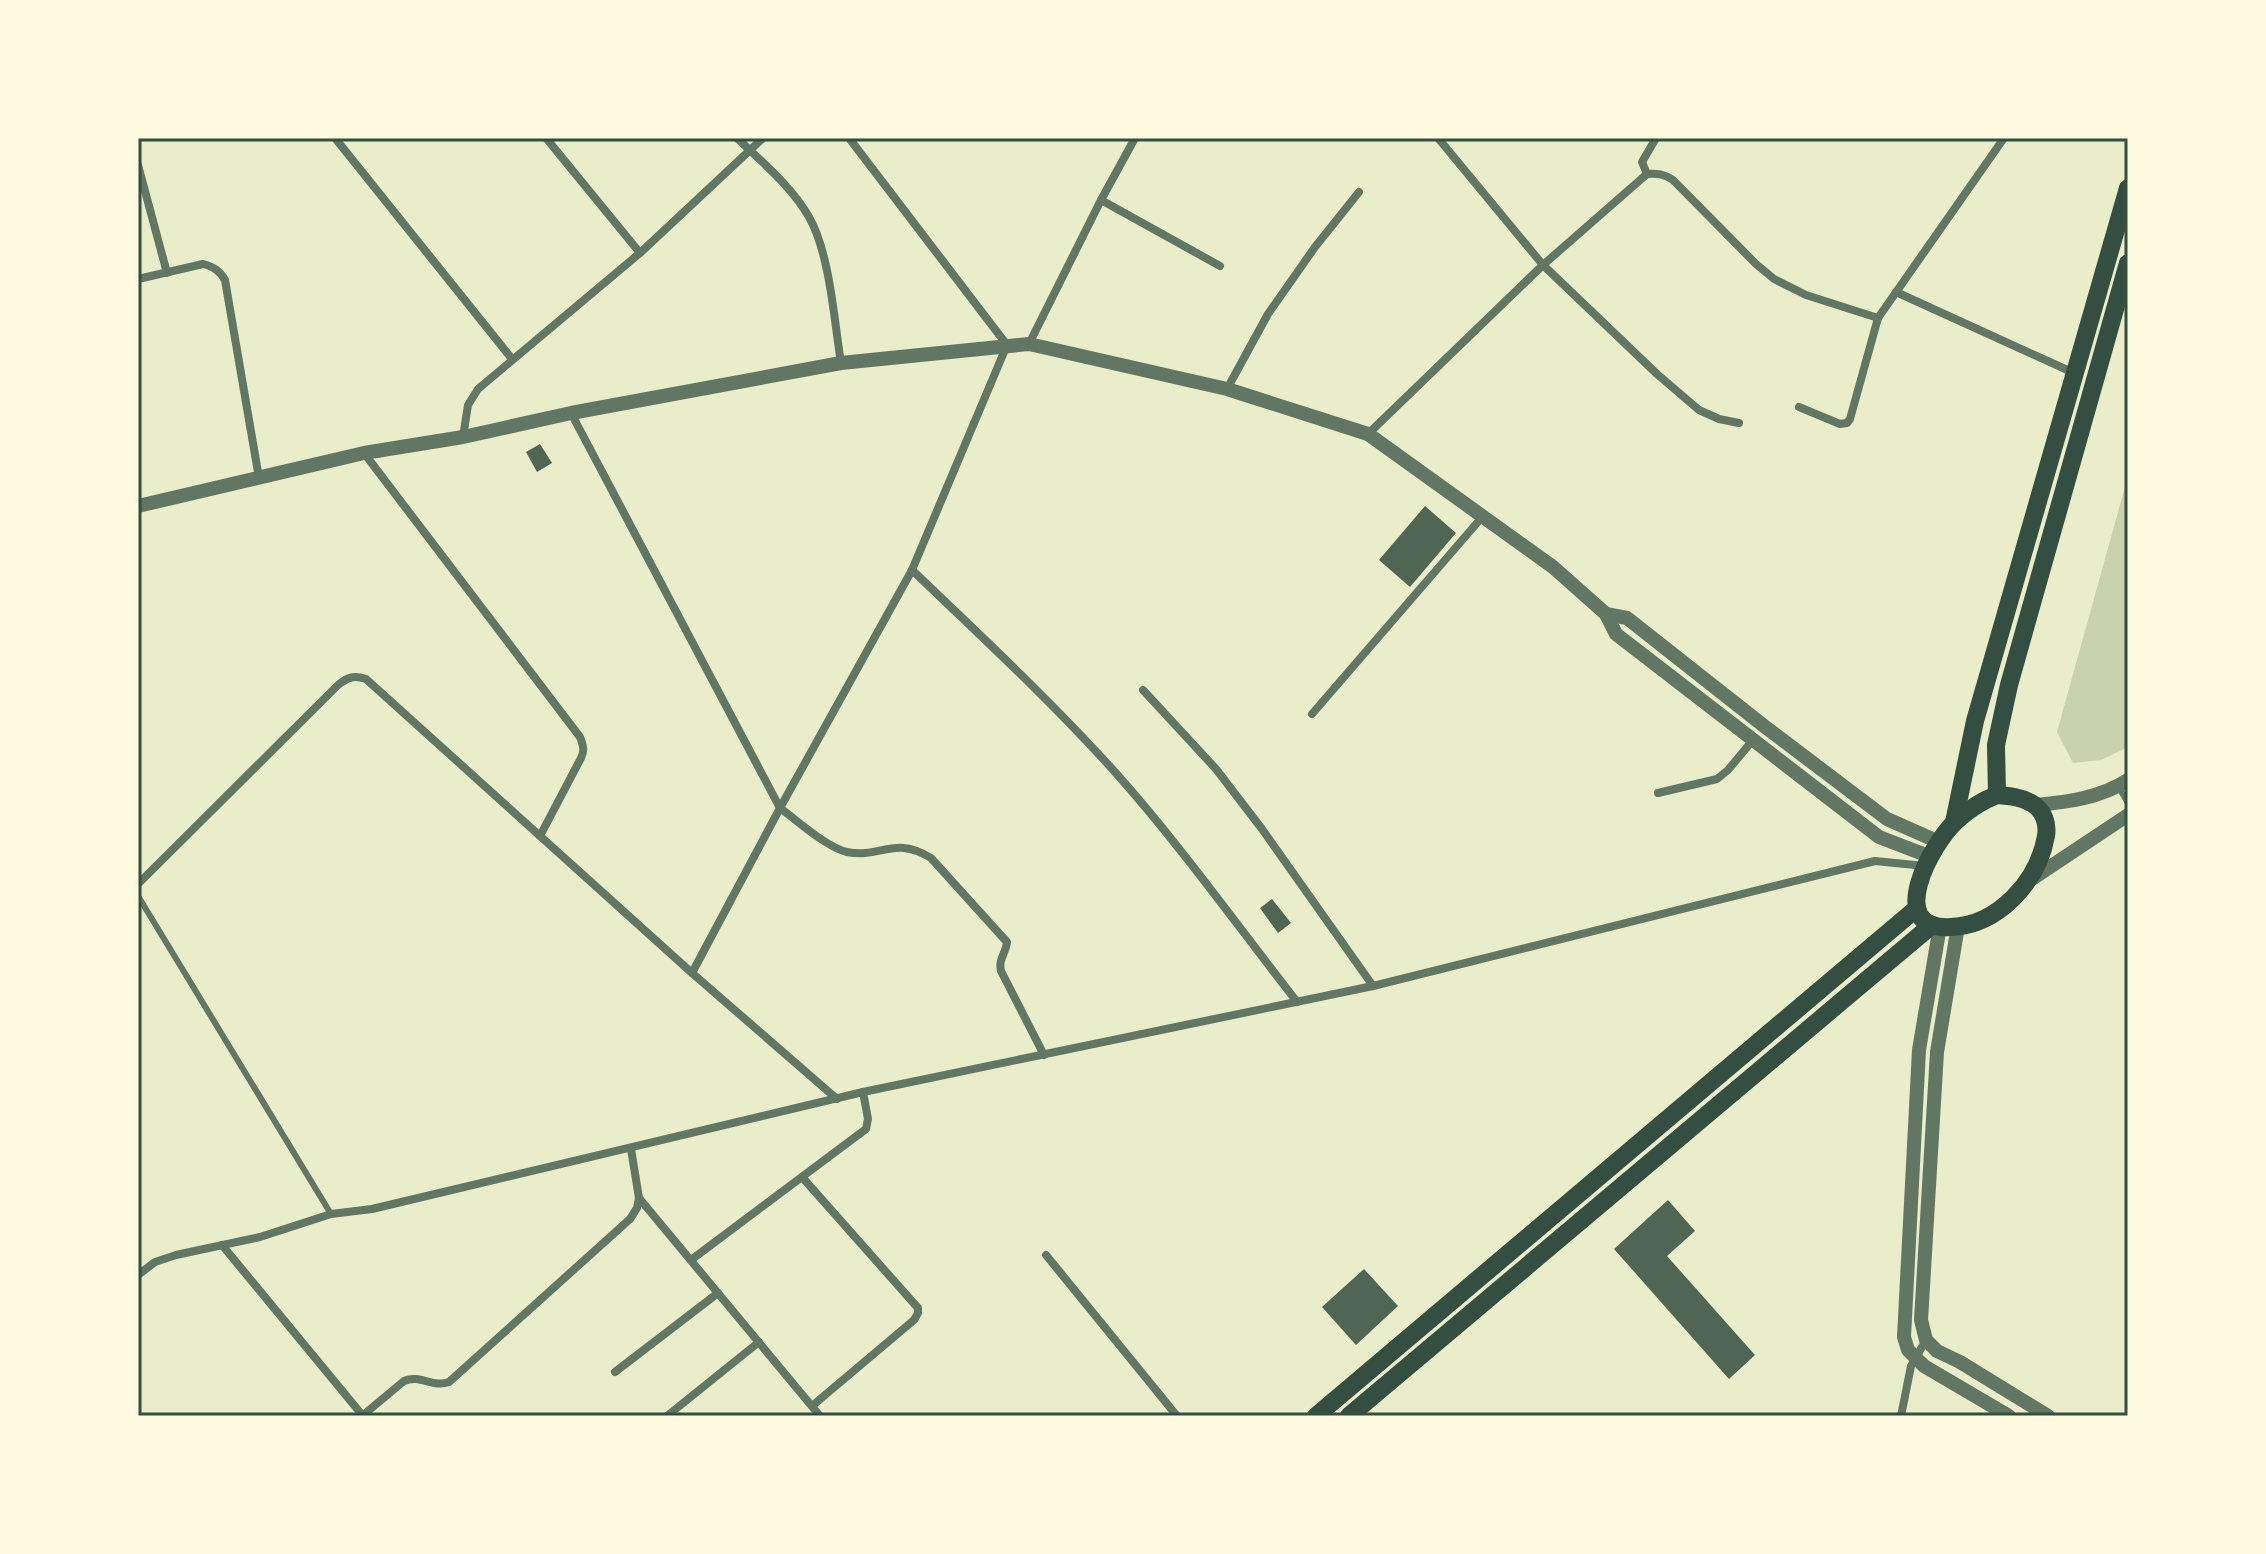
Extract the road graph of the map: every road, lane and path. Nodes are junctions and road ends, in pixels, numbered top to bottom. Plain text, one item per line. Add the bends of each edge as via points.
1 (335, 138) edge
2 (546, 138) edge
3 (737, 138) edge
4 (763, 138) edge
5 (849, 138) edge
6 (1135, 138) edge
7 (1438, 138) edge
8 (1656, 138) edge
9 (2004, 138) edge
10 (750, 150) junction
11 (138, 165) edge
12 (1647, 174) junction
13 (2128, 188) edge
14 (1359, 192) dead end
15 (142, 197) edge
16 (1101, 200) junction
17 (640, 253) junction
18 (2128, 263) edge
19 (1543, 265) junction
20 (1220, 266) dead end
21 (167, 273) junction
22 (138, 279) edge
23 (1896, 292) junction
24 (1878, 318) junction
25 (1029, 344) junction
26 (1007, 345) junction
27 (512, 359) junction
28 (841, 363) junction
29 (2076, 373) junction
30 (1227, 389) junction
31 (1799, 407) dead end
32 (571, 413) junction
33 (1739, 423) dead end
34 (1368, 434) junction
35 (463, 437) junction
36 (364, 453) junction
37 (259, 478) junction
38 (138, 506) edge
39 (1483, 516) junction
40 (912, 570) junction
41 (1606, 614) junction
42 (1143, 690) dead end
43 (1312, 714) dead end
44 (1753, 740) junction
45 (2123, 783) edge
46 (1658, 793) dead end
47 (1997, 795) junction
48 (2128, 803) edge
49 (2036, 805) junction
50 (780, 808) junction
51 (2128, 815) edge
52 (1954, 822) junction
53 (540, 836) junction
54 (1932, 855) junction
55 (2029, 881) junction
56 (138, 884) edge
57 (138, 896) edge
58 (1917, 908) junction
59 (1943, 926) junction
60 (692, 973) junction
61 (1373, 986) junction
62 (1297, 1002) junction
63 (1044, 1055) junction
64 (863, 1092) junction
65 (837, 1099) junction
66 (631, 1149) junction
67 (802, 1177) junction
68 (639, 1198) junction
69 (331, 1214) junction
70 (222, 1245) junction
71 (1046, 1255) dead end
72 (691, 1260) junction
73 (138, 1275) edge
74 (718, 1293) junction
75 (1926, 1340) junction
76 (759, 1342) junction
77 (1915, 1357) junction
78 (615, 1372) dead end
79 (812, 1406) junction
80 (1903, 1414) edge
81 (363, 1416) edge
82 (667, 1416) edge
83 (820, 1416) edge
84 (1177, 1416) edge
85 (1316, 1416) edge
86 (1349, 1416) edge
87 (2009, 1416) edge
88 (2048, 1416) edge

1 - 27 street
2 - 17 street
3 - 10 street
4 - 10 street
5 - 26 street
6 - 16 street
7 - 19 street
8 - 12 street via 1642,162
9 - 23 street
10 - 17 street
10 - 28 street via 808,215 822,246
11 - 15 street
12 - 19 street
12 - 24 street via 1673,180 1774,279
13 - 29 main road
14 - 30 street via 1268,314
15 - 21 street
16 - 20 street
16 - 25 street
17 - 27 street
18 - 47 main road via 2009,685 1996,745
19 - 33 street via 1699,410
19 - 34 street
21 - 22 street
21 - 37 street via 203,264 225,280
23 - 24 street
23 - 29 street
24 - 31 street via 1847,423
25 - 26 street
25 - 30 street
26 - 28 street
26 - 40 street
27 - 35 street via 478,389 468,405
28 - 32 street
29 - 52 main road via 1975,721
30 - 34 street
32 - 35 street
32 - 50 street
34 - 39 street
35 - 36 street
36 - 37 street
36 - 53 street via 580,737 584,751
37 - 38 street
39 - 41 street
39 - 43 street
40 - 50 street
40 - 62 street via 1117,774
41 - 44 street via 1616,634
41 - 54 street via 1627,618
42 - 61 street via 1216,769
44 - 46 street via 1717,779
44 - 54 street via 1879,837
45 - 48 lane
45 - 49 street via 2070,802
47 - 49 main road
47 - 52 main road
49 - 55 main road via 2047,829
50 - 60 street
50 - 63 street via 846,852 908,847 931,858 1007,942 1001,971
51 - 55 street
52 - 54 main road
53 - 56 street via 366,679 356,676 338,685
53 - 60 street
54 - 58 main road via 1918,883
54 - 61 street via 1875,861
55 - 59 main road via 1995,913 1971,924
57 - 69 lane
58 - 59 main road via 1921,919
58 - 85 main road
59 - 75 street via 1921,1320
59 - 77 street via 1918,1065 1904,1337
59 - 86 main road
60 - 65 street
61 - 62 street
62 - 63 street
63 - 64 street
64 - 65 street
64 - 67 street via 866,1129
65 - 66 street
66 - 68 street
66 - 69 street
67 - 72 street
67 - 79 street via 918,1308 914,1320
68 - 72 street
68 - 81 street via 630,1219 449,1382 411,1378
69 - 70 street
70 - 73 street via 155,1262
70 - 81 street
71 - 84 street
72 - 74 street
74 - 76 street
74 - 78 street
75 - 77 street
75 - 88 street
76 - 79 street
76 - 82 street
77 - 80 street
77 - 87 street
79 - 83 street

